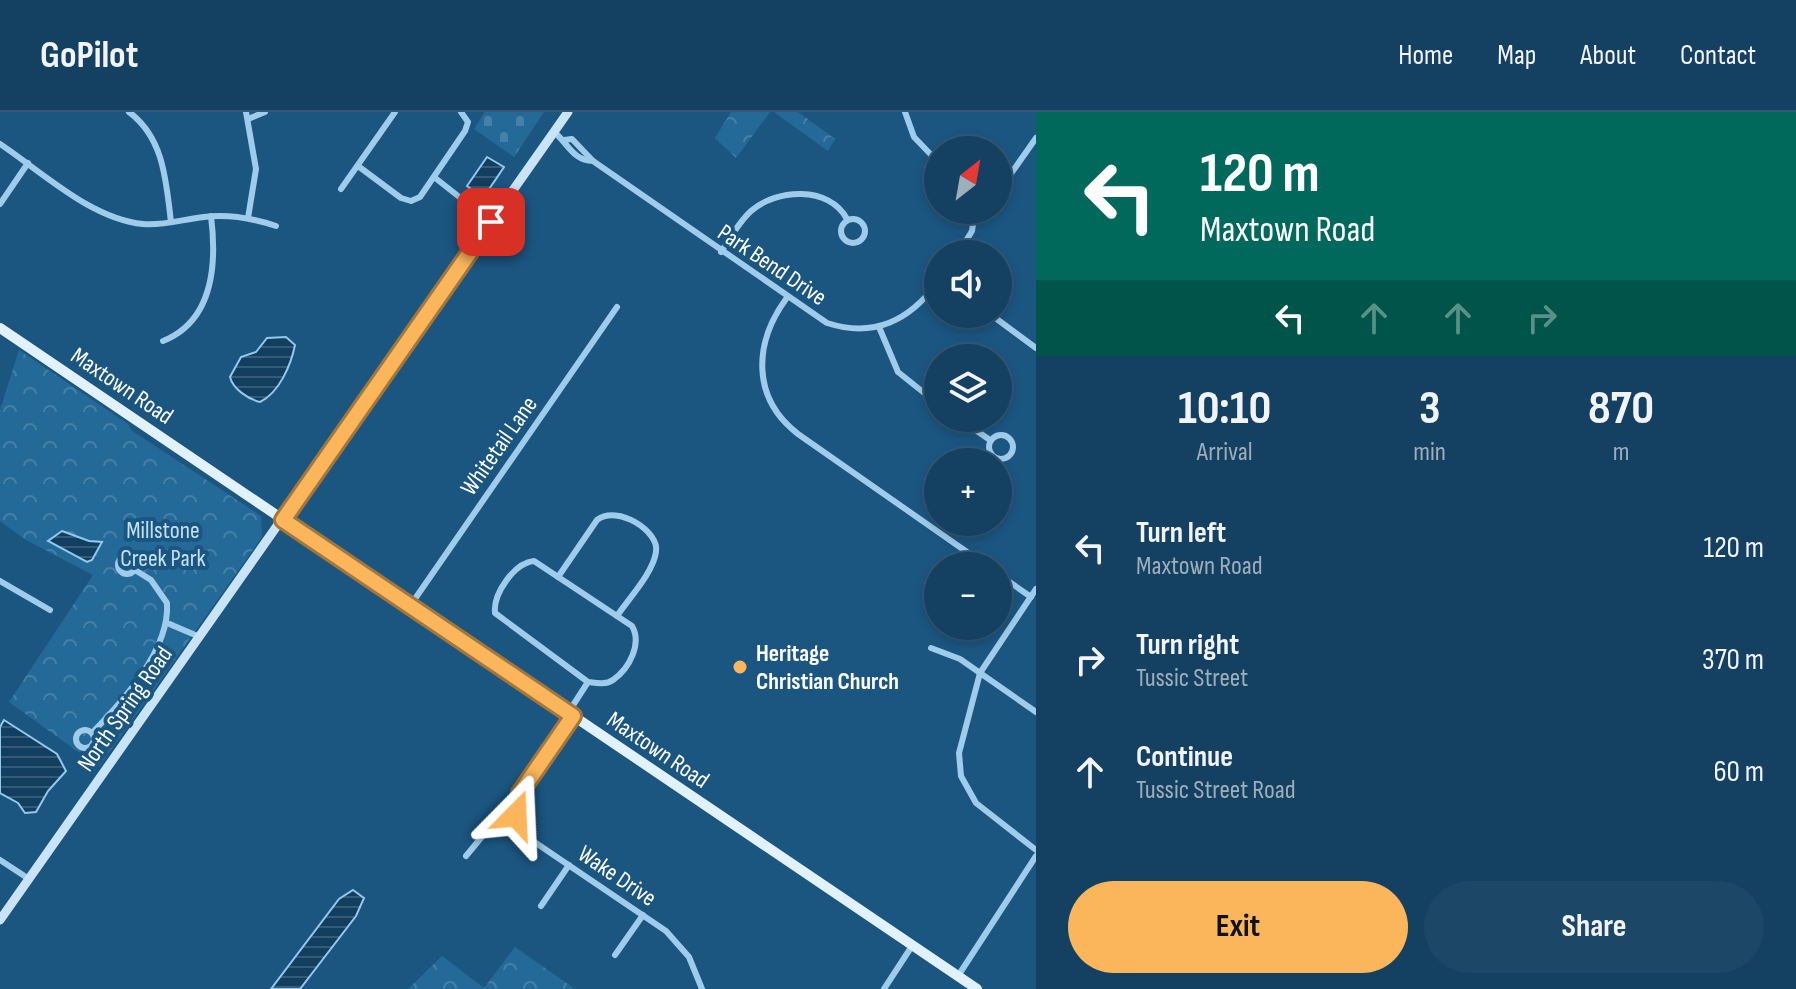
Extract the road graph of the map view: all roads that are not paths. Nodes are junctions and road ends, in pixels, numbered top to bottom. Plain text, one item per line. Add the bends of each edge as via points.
1 (129, 112) edge
2 (265, 112) edge
3 (395, 112) edge
4 (461, 112) edge
5 (568, 112) edge
6 (905, 112) edge
7 (247, 116) edge
8 (554, 132) junction
9 (1036, 138) edge
10 (0, 144) edge
11 (924, 147) edge
12 (28, 163) junction
13 (358, 166) junction
14 (1012, 172) edge
15 (434, 177) junction
16 (341, 189) dead end
17 (0, 204) edge
18 (211, 216) junction
19 (248, 218) junction
20 (847, 219) junction
21 (171, 222) junction
22 (491, 222) junction
23 (276, 226) dead end
24 (721, 252) junction
25 (924, 298) edge
26 (786, 299) junction
27 (617, 307) dead end
28 (879, 327) junction
29 (0, 328) edge
30 (1009, 328) edge
31 (163, 341) dead end
32 (1036, 348) edge
33 (924, 393) edge
34 (978, 432) edge
35 (990, 440) junction
36 (283, 520) junction
37 (967, 552) edge
38 (135, 570) dead end
39 (558, 577) junction
40 (0, 581) edge
41 (1012, 584) edge
42 (1036, 589) edge
43 (1031, 597) junction
44 (410, 606) junction
45 (50, 610) dead end
46 (617, 616) junction
47 (167, 623) junction
48 (200, 637) junction
49 (931, 648) dead end
50 (980, 673) junction
51 (588, 682) junction
52 (1036, 712) edge
53 (570, 714) junction
54 (92, 733) dead end
55 (517, 819) junction
56 (1036, 850) edge
57 (466, 856) dead end
58 (1036, 856) edge
59 (0, 860) edge
60 (569, 865) junction
61 (29, 879) junction
62 (541, 906) dead end
63 (643, 915) junction
64 (0, 920) edge
65 (912, 946) junction
66 (615, 955) dead end
67 (958, 976) junction
68 (702, 989) edge
69 (884, 989) edge
70 (977, 989) edge

1 - 21 street via 157,146
2 - 7 street
3 - 13 street
4 - 15 street via 468,122 465,131
5 - 8 main road, North Spring Road
6 - 11 street
7 - 19 street via 256,169
8 - 22 main road, North Spring Road
8 - 24 street, Park Bend Drive via 572,139 593,161
9 - 14 street
10 - 12 street
12 - 17 street
12 - 21 street via 112,216 147,224
13 - 15 street via 411,201
13 - 16 street
15 - 22 street
18 - 19 street
18 - 21 street
18 - 31 street via 214,260 207,292 185,330
19 - 23 street
20 - 20 street via 864,227 860,241 844,239 841,229
20 - 24 street via 840,208 821,198 775,198 751,212
22 - 36 main road, North Spring Road
24 - 26 street, Park Bend Drive
25 - 28 street, Park Bend Drive via 911,313
26 - 28 street, Park Bend Drive via 827,323 852,329
26 - 37 street via 762,350 764,386 777,413 798,434
27 - 44 street, Whitetail Lane
28 - 33 street via 898,372
29 - 36 main road, Maxtown Road
30 - 32 street
34 - 35 street
35 - 35 street via 1008,437 1011,454 1001,460 994,457 988,449
36 - 44 main road, Maxtown Road
36 - 48 main road, North Spring Road
38 - 47 street via 151,580 167,603
39 - 46 street
39 - 46 street via 597,520 617,512 629,518 658,549
39 - 51 street via 534,561 518,566 494,602 495,613
40 - 45 street
41 - 43 street
42 - 43 street
43 - 50 street
44 - 53 main road, Maxtown Road
46 - 51 street via 632,626 638,646 614,680
47 - 48 street
47 - 54 street via 153,655
48 - 61 main road, North Spring Road
49 - 50 street
50 - 52 street
50 - 56 street via 960,742 961,776 976,803
51 - 53 street
53 - 55 street via 520,793
53 - 65 main road, Maxtown Road
55 - 57 street via 490,827
55 - 60 street, Wake Drive via 530,839
58 - 67 street
59 - 61 street
60 - 62 street
60 - 63 street, Wake Drive
61 - 64 main road, North Spring Road
63 - 66 street
63 - 68 street, Wake Drive via 683,948
65 - 67 main road, Maxtown Road
65 - 69 street
67 - 70 main road, Maxtown Road

